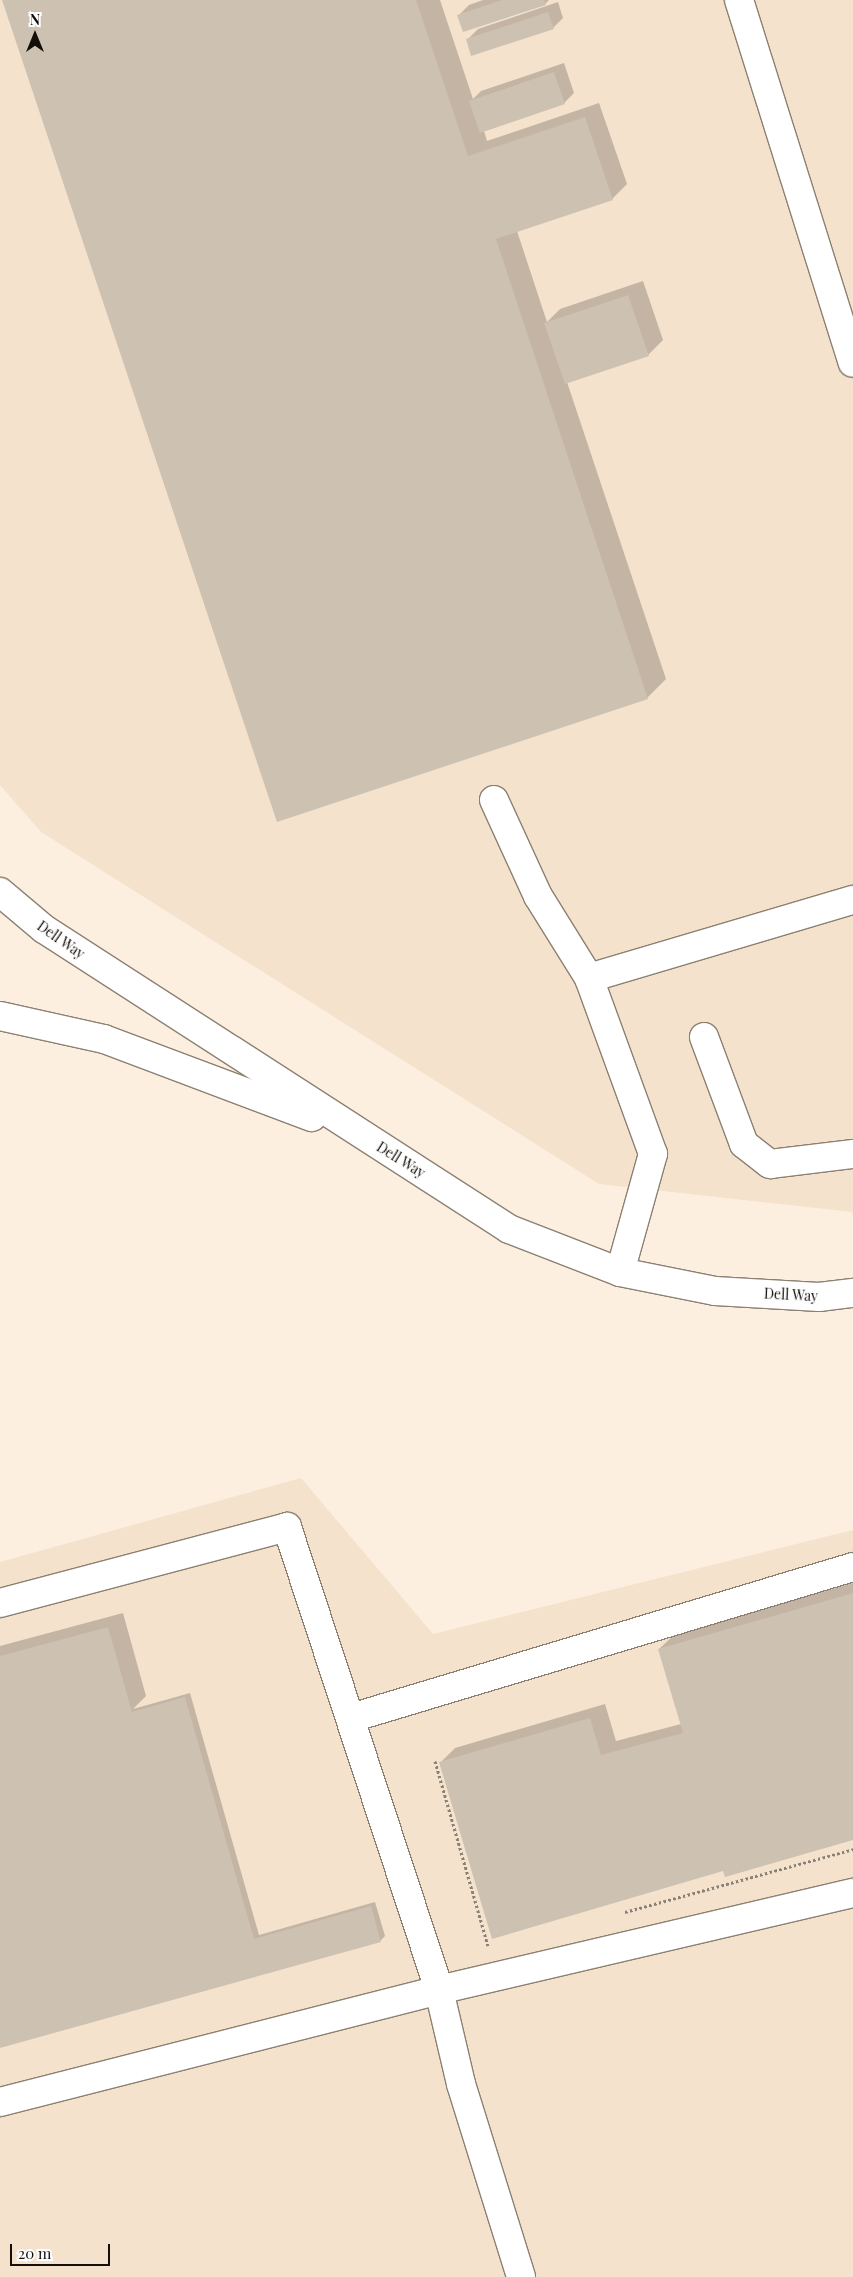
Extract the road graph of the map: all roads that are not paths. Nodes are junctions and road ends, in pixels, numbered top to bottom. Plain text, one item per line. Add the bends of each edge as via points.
1 (739, 0) edge
2 (853, 363) edge
3 (494, 800) dead end
4 (0, 892) edge
5 (853, 900) edge
6 (589, 978) junction
7 (0, 1016) edge
8 (704, 1037) dead end
9 (365, 1137) junction
10 (853, 1154) edge
11 (620, 1272) junction
12 (853, 1293) edge
13 (853, 1567) edge
14 (0, 1603) edge
15 (351, 1718) junction
16 (853, 1893) edge
17 (439, 1990) junction
18 (0, 2102) edge
19 (521, 2277) edge

1 - 2 street
3 - 6 street via 538,896
4 - 9 street, Dell Way via 44,929
5 - 6 street
6 - 11 street via 653,1154
7 - 9 street via 104,1038
8 - 10 street via 744,1144 770,1164
9 - 11 street, Dell Way via 509,1229
11 - 12 street, Dell Way via 715,1291 819,1298
13 - 15 street
14 - 15 street via 287,1527
15 - 17 street
16 - 17 street
17 - 18 street
17 - 19 street via 461,2084

